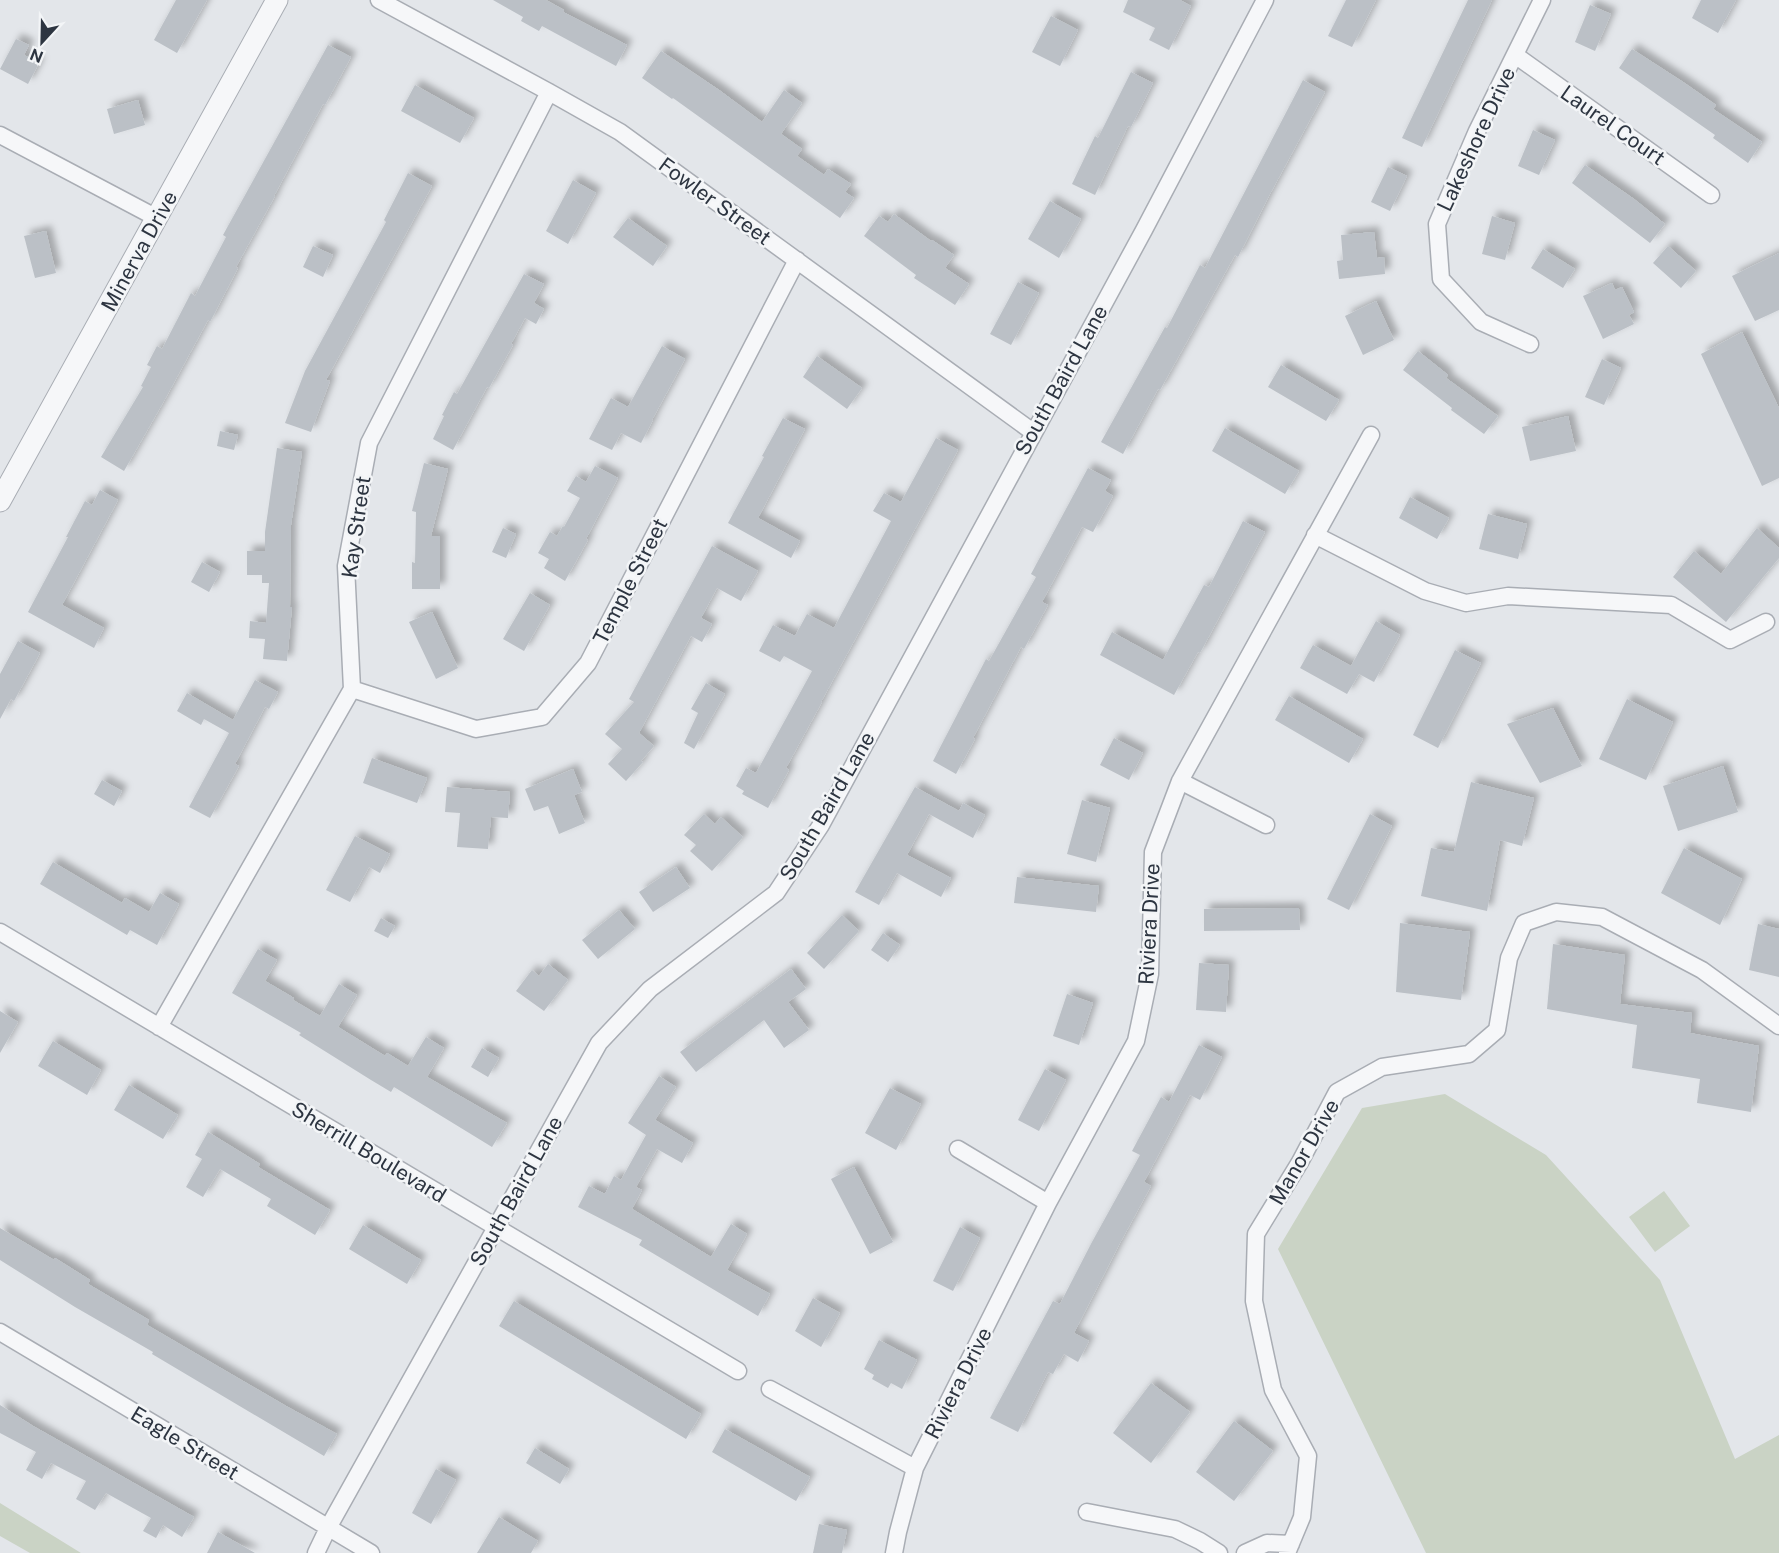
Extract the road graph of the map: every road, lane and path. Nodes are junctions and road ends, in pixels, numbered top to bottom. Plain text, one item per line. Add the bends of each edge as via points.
1 (277, 0) edge
2 (379, 0) edge
3 (1265, 0) edge
4 (1542, 0) edge
5 (1515, 55) junction
6 (549, 92) junction
7 (0, 135) edge
8 (1711, 195) dead end
9 (157, 218) junction
10 (797, 260) junction
11 (1530, 344) dead end
12 (1033, 432) junction
13 (1371, 435) dead end
14 (0, 501) edge
15 (1315, 535) junction
16 (1766, 622) dead end
17 (352, 689) junction
18 (1180, 781) junction
19 (1266, 825) dead end
20 (0, 932) edge
21 (1779, 1026) edge
22 (159, 1027) junction
23 (958, 1149) dead end
24 (1048, 1203) junction
25 (495, 1228) junction
26 (0, 1332) edge
27 (738, 1371) dead end
28 (770, 1389) dead end
29 (915, 1467) junction
30 (1087, 1512) dead end
31 (328, 1528) junction
32 (1289, 1549) edge
33 (315, 1553) edge
34 (371, 1553) edge
35 (894, 1553) edge
36 (1219, 1553) edge
37 (1245, 1553) edge

1 - 9 street, Minerva Drive
2 - 6 street, Fowler Street
3 - 12 street, South Baird Lane
4 - 5 street, Lakeshore Drive
5 - 8 street, Laurel Court
5 - 11 street, Lakeshore Drive via 1437,224 1441,279 1480,322
6 - 10 street, Fowler Street via 620,132
6 - 17 street, Kay Street via 369,442 346,566
7 - 9 street
9 - 14 street, Minerva Drive
10 - 12 street, Fowler Street
10 - 17 street, Temple Street via 588,663 542,717 476,729
12 - 25 street, South Baird Lane via 821,825 776,893 650,988 599,1043
13 - 15 street, Riviera Drive
15 - 16 street via 1425,591 1466,603 1508,596 1671,605 1730,640
15 - 18 street, Riviera Drive
17 - 22 street
18 - 19 street
18 - 24 street, Riviera Drive via 1153,852 1150,974 1136,1041
20 - 22 street, Sherrill Boulevard
21 - 32 street, Manor Drive via 1702,970 1602,917 1556,912 1524,923 1509,958 1497,1030 1469,1054 1382,1067 1337,1092 1256,1234 1254,1301 1273,1390 1308,1456 1302,1517
22 - 25 street, Sherrill Boulevard
23 - 24 street
24 - 29 street, Riviera Drive
25 - 27 street, Sherrill Boulevard
25 - 31 street, South Baird Lane
26 - 31 street, Eagle Street
28 - 29 street
29 - 35 street, Riviera Drive
30 - 36 street via 1174,1529
31 - 33 street, South Baird Lane
31 - 34 street, Eagle Street
32 - 37 street via 1267,1543

